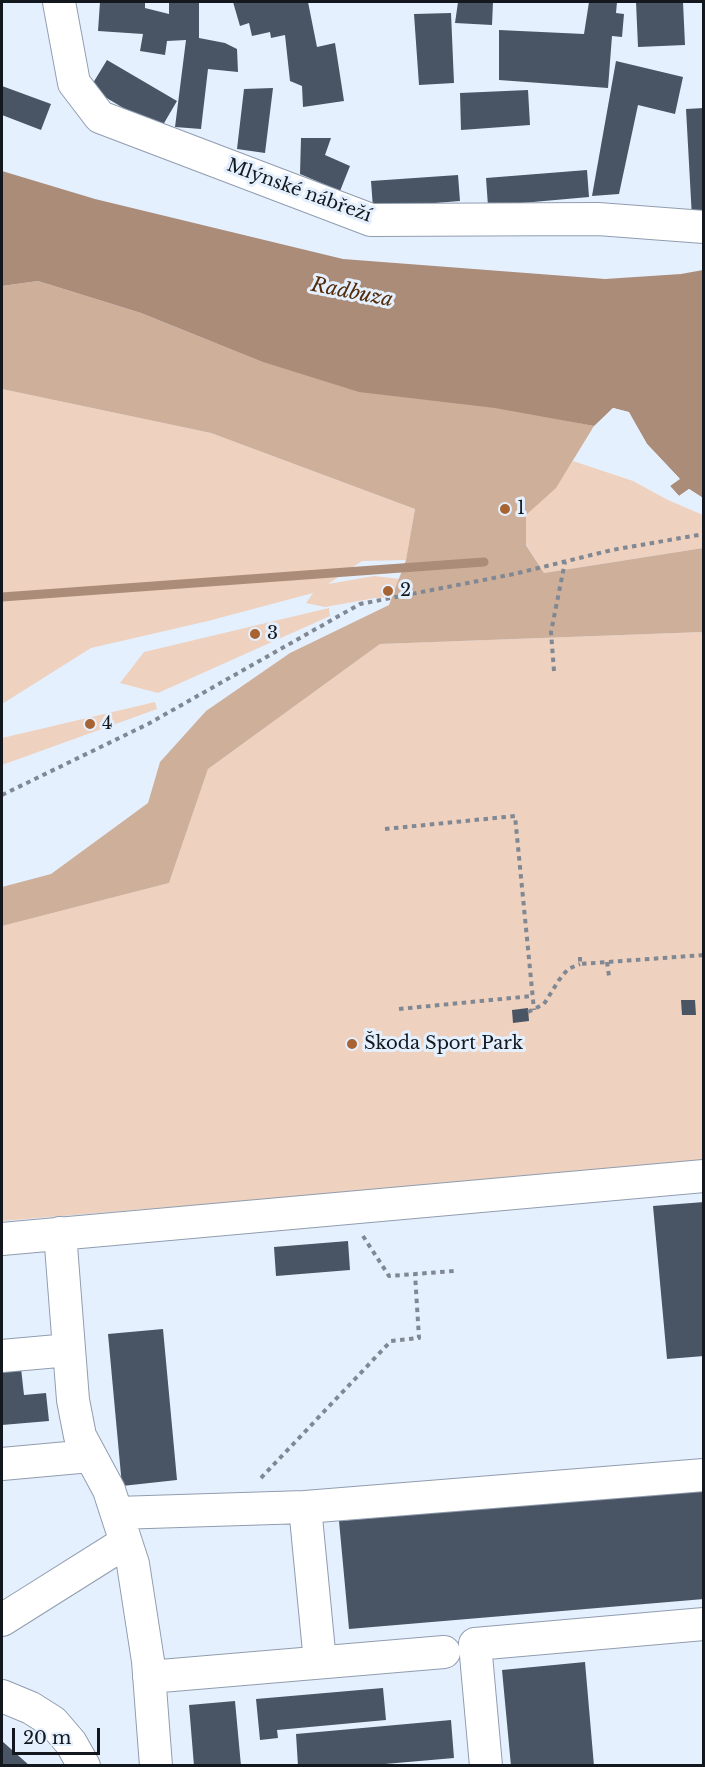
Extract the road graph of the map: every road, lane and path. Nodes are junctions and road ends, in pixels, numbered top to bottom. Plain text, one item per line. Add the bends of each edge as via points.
1 (59, 2) edge
2 (704, 227) edge
3 (704, 534) edge
4 (565, 562) junction
5 (554, 671) dead end
6 (2, 795) edge
7 (385, 829) dead end
8 (704, 955) edge
9 (580, 957) dead end
10 (607, 962) junction
11 (580, 964) junction
12 (609, 976) dead end
13 (533, 996) junction
14 (399, 1009) dead end
15 (534, 1010) junction
16 (528, 1012) dead end
17 (704, 1176) edge
18 (345, 1208) junction
19 (60, 1233) junction
20 (2, 1239) edge
21 (454, 1271) dead end
22 (415, 1274) junction
23 (69, 1350) junction
24 (2, 1356) edge
25 (90, 1456) junction
26 (2, 1464) edge
27 (704, 1475) edge
28 (305, 1507) junction
29 (260, 1509) junction
30 (121, 1528) junction
31 (2, 1620) edge
32 (704, 1624) edge
33 (444, 1652) dead end
34 (320, 1662) junction
35 (149, 1677) junction
36 (2, 1696) edge
37 (84, 1766) edge
38 (156, 1766) edge
39 (486, 1766) edge

1 - 2 street, Mlýnské nábřeží via 74,82 100,117 371,220 598,219
3 - 4 path
4 - 5 path via 551,632
4 - 6 path via 360,604 148,724
7 - 13 path via 515,816
8 - 10 path
9 - 11 path
10 - 11 path
10 - 12 path
11 - 15 path via 568,969 544,1005
13 - 14 path
13 - 15 path
15 - 16 path
17 - 18 street
18 - 19 street
18 - 22 path via 389,1276
19 - 20 street
19 - 23 street
21 - 22 path
22 - 29 path via 419,1338 391,1341 266,1473 258,1482
23 - 24 street
23 - 25 street via 78,1427
25 - 26 street
25 - 30 street via 109,1490
27 - 28 street
28 - 29 street
28 - 34 street
29 - 30 street
30 - 31 street
30 - 35 street via 133,1564
32 - 39 street via 474,1644
33 - 34 street
34 - 35 street
35 - 38 street
36 - 37 street via 53,1722

